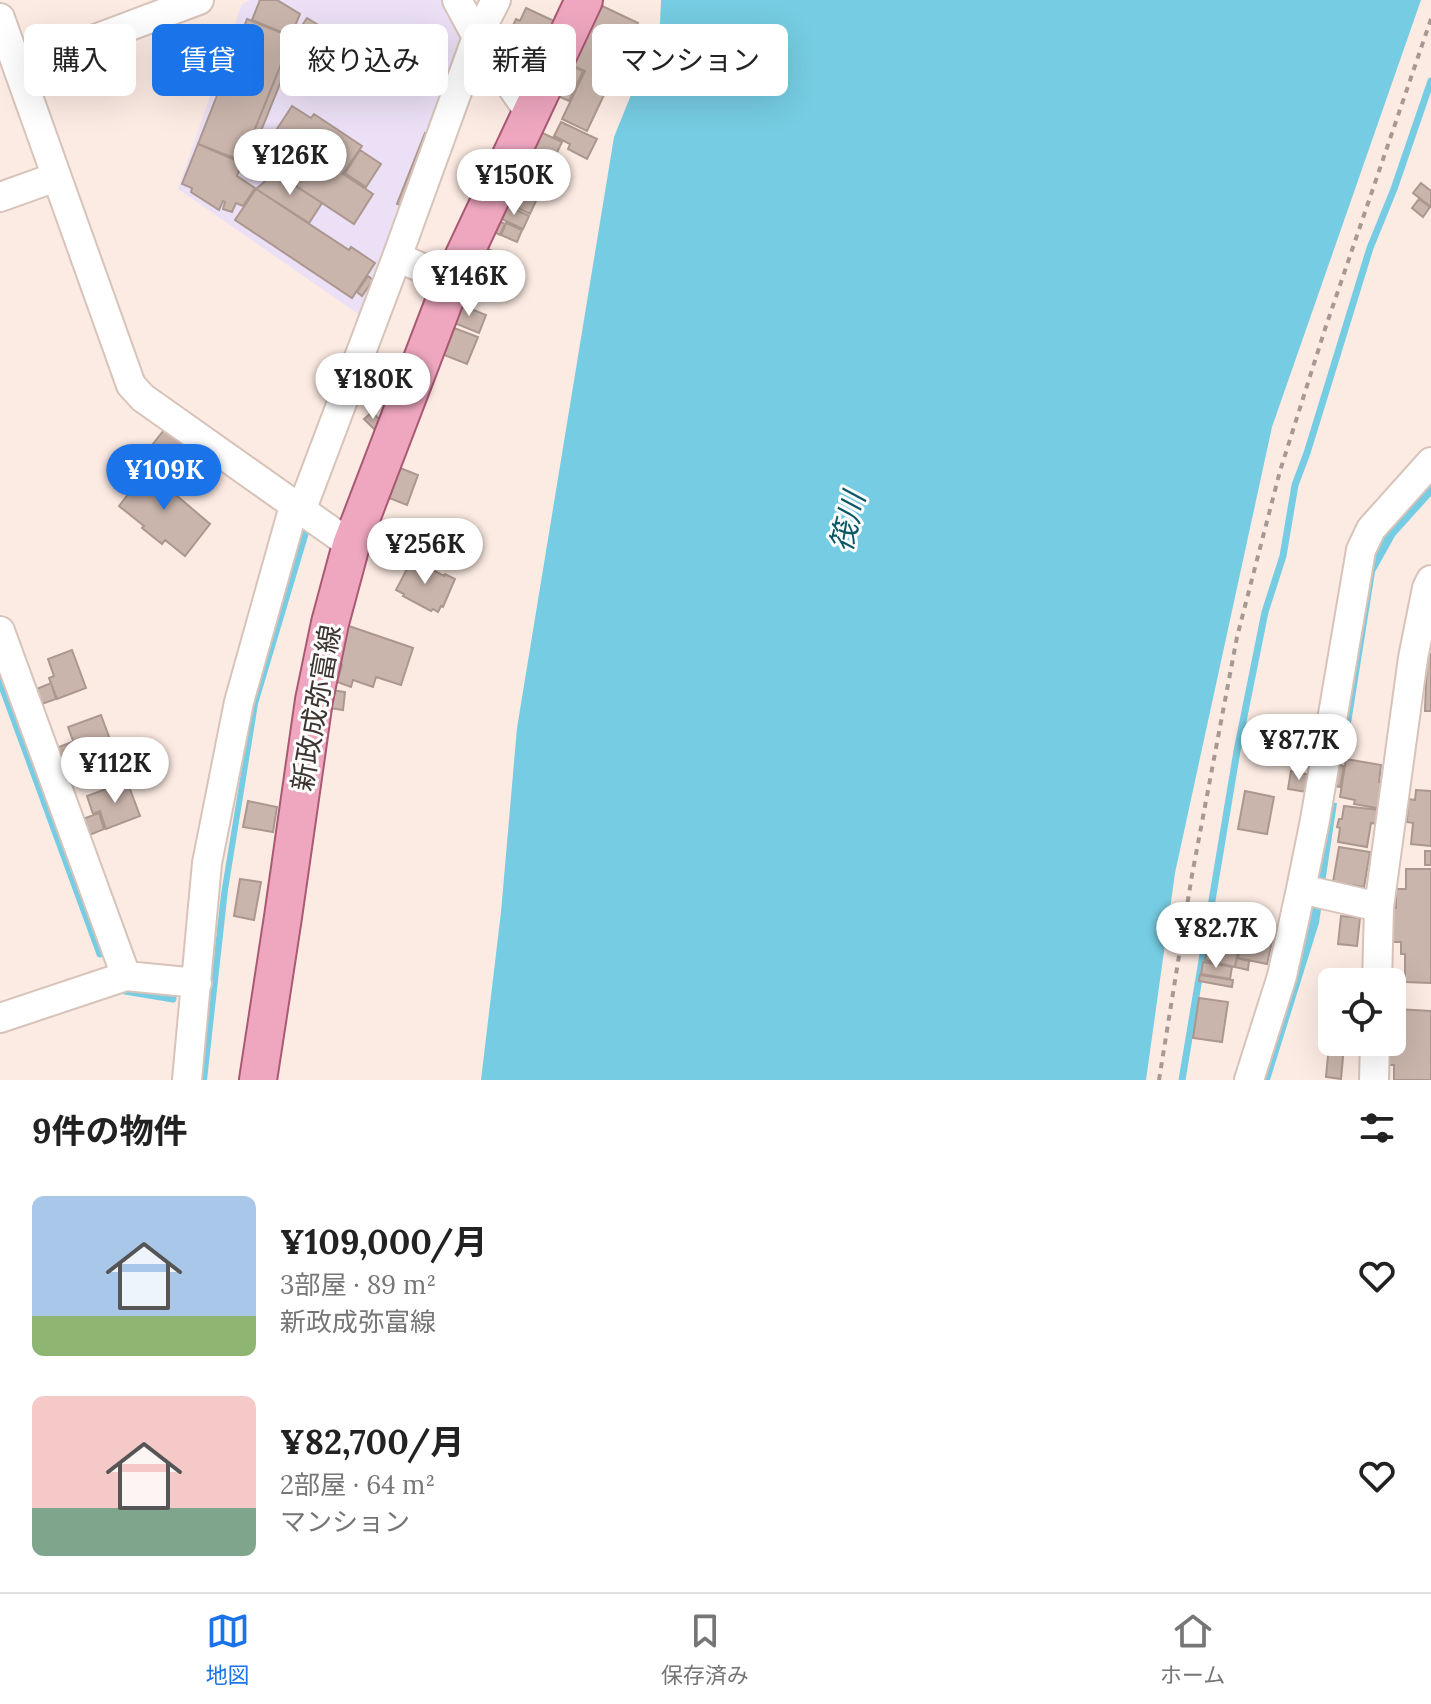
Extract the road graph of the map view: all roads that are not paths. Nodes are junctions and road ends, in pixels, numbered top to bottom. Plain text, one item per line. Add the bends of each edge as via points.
1 (199, 0) edge
2 (457, 0) edge
3 (496, 0) edge
4 (584, 0) edge
5 (0, 18) edge
6 (470, 24) edge
7 (484, 24) edge
8 (18, 68) junction
9 (464, 73) edge
10 (518, 96) edge
11 (530, 113) junction
12 (56, 177) junction
13 (0, 197) edge
14 (397, 257) junction
15 (452, 281) junction
16 (1431, 462) edge
17 (298, 508) junction
18 (351, 545) junction
19 (1431, 580) edge
20 (0, 631) edge
21 (1311, 892) junction
22 (1379, 907) junction
23 (1377, 968) edge
24 (126, 976) junction
25 (197, 983) junction
26 (0, 1018) edge
27 (1375, 1056) edge
28 (187, 1080) edge
29 (258, 1080) edge
30 (1249, 1080) edge
31 (1374, 1080) edge

1 - 8 street
2 - 6 street
3 - 7 street
4 - 11 main road, 新政成弥富線
5 - 8 street
8 - 12 street
9 - 14 street
10 - 11 street
11 - 15 main road, 新政成弥富線
12 - 13 street
12 - 17 street via 131,385
14 - 15 street
14 - 17 street
15 - 18 main road, 新政成弥富線
16 - 21 street via 1371,529 1361,550 1315,820
17 - 18 street
17 - 25 street via 239,702 207,863
18 - 29 main road, 新政成弥富線 via 314,700
19 - 22 street via 1413,658
20 - 24 street
21 - 22 street
21 - 30 street
22 - 23 street
24 - 25 street
24 - 26 street
25 - 28 street
27 - 31 street

